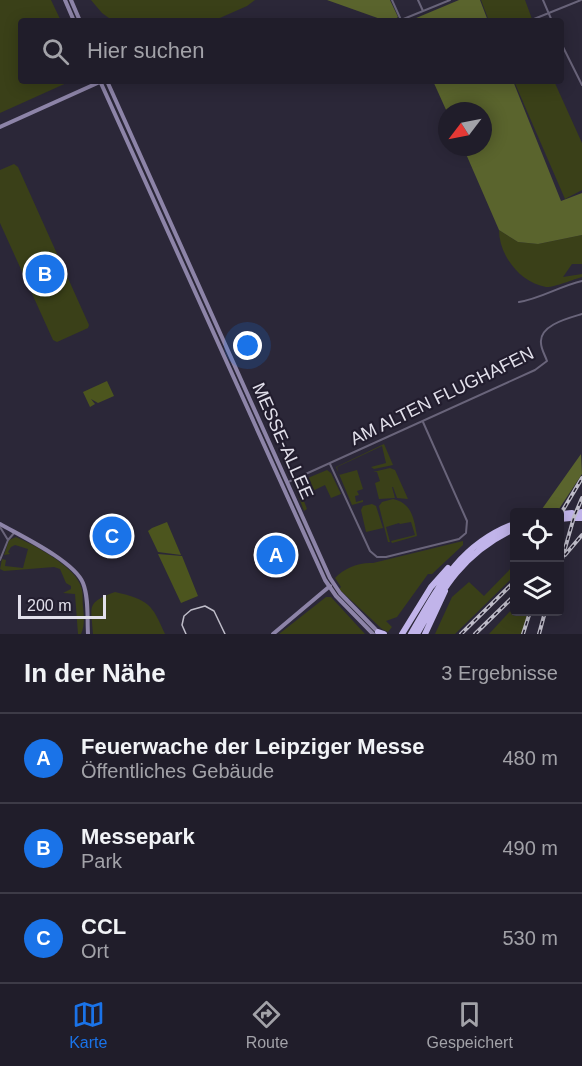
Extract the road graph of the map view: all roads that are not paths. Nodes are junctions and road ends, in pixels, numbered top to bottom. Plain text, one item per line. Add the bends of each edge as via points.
1 (65, 0) edge
2 (70, 0) edge
3 (392, 0) edge
4 (418, 0) edge
5 (450, 0) edge
6 (543, 0) edge
7 (581, 0) edge
8 (423, 11) junction
9 (549, 13) junction
10 (73, 18) edge
11 (79, 18) edge
12 (400, 18) edge
13 (406, 18) edge
14 (536, 18) edge
15 (551, 18) edge
16 (564, 49) edge
17 (96, 84) edge
18 (104, 84) edge
19 (106, 84) edge
20 (582, 85) edge
21 (0, 127) edge
22 (582, 281) edge
23 (519, 302) dead end
24 (582, 314) edge
25 (423, 422) junction
26 (330, 464) junction
27 (285, 484) junction
28 (0, 526) edge
29 (510, 526) edge
30 (510, 531) edge
31 (15, 532) junction
32 (8, 540) junction
33 (0, 557) edge
34 (458, 561) junction
35 (452, 577) junction
36 (331, 585) junction
37 (401, 633) edge
38 (88, 634) edge
39 (273, 634) edge
40 (379, 634) edge
41 (411, 634) edge
42 (417, 634) edge
43 (425, 634) edge

1 - 10 main road
2 - 11 main road
3 - 12 street
4 - 8 street
5 - 8 street
6 - 9 street
7 - 9 street
8 - 13 street
9 - 14 street
9 - 15 street
16 - 20 street
17 - 21 main road
18 - 27 main road, MESSE-ALLEE
19 - 27 main road, MESSE-ALLEE via 188,259
22 - 23 street
24 - 25 street, AM ALTEN FLUGHAFEN via 543,333 545,364
25 - 26 street, AM ALTEN FLUGHAFEN
25 - 26 street via 467,521 466,533 459,539 386,557 374,555
26 - 27 street, AM ALTEN FLUGHAFEN
27 - 36 main road, MESSE-ALLEE
28 - 31 main road
28 - 32 street
29 - 34 highway
30 - 35 highway via 481,548
31 - 32 street
31 - 38 main road via 78,574 86,593
32 - 33 street
34 - 37 highway via 430,587
34 - 41 highway
35 - 42 highway
35 - 43 highway
36 - 39 main road
36 - 40 main road, MESSE-ALLEE

